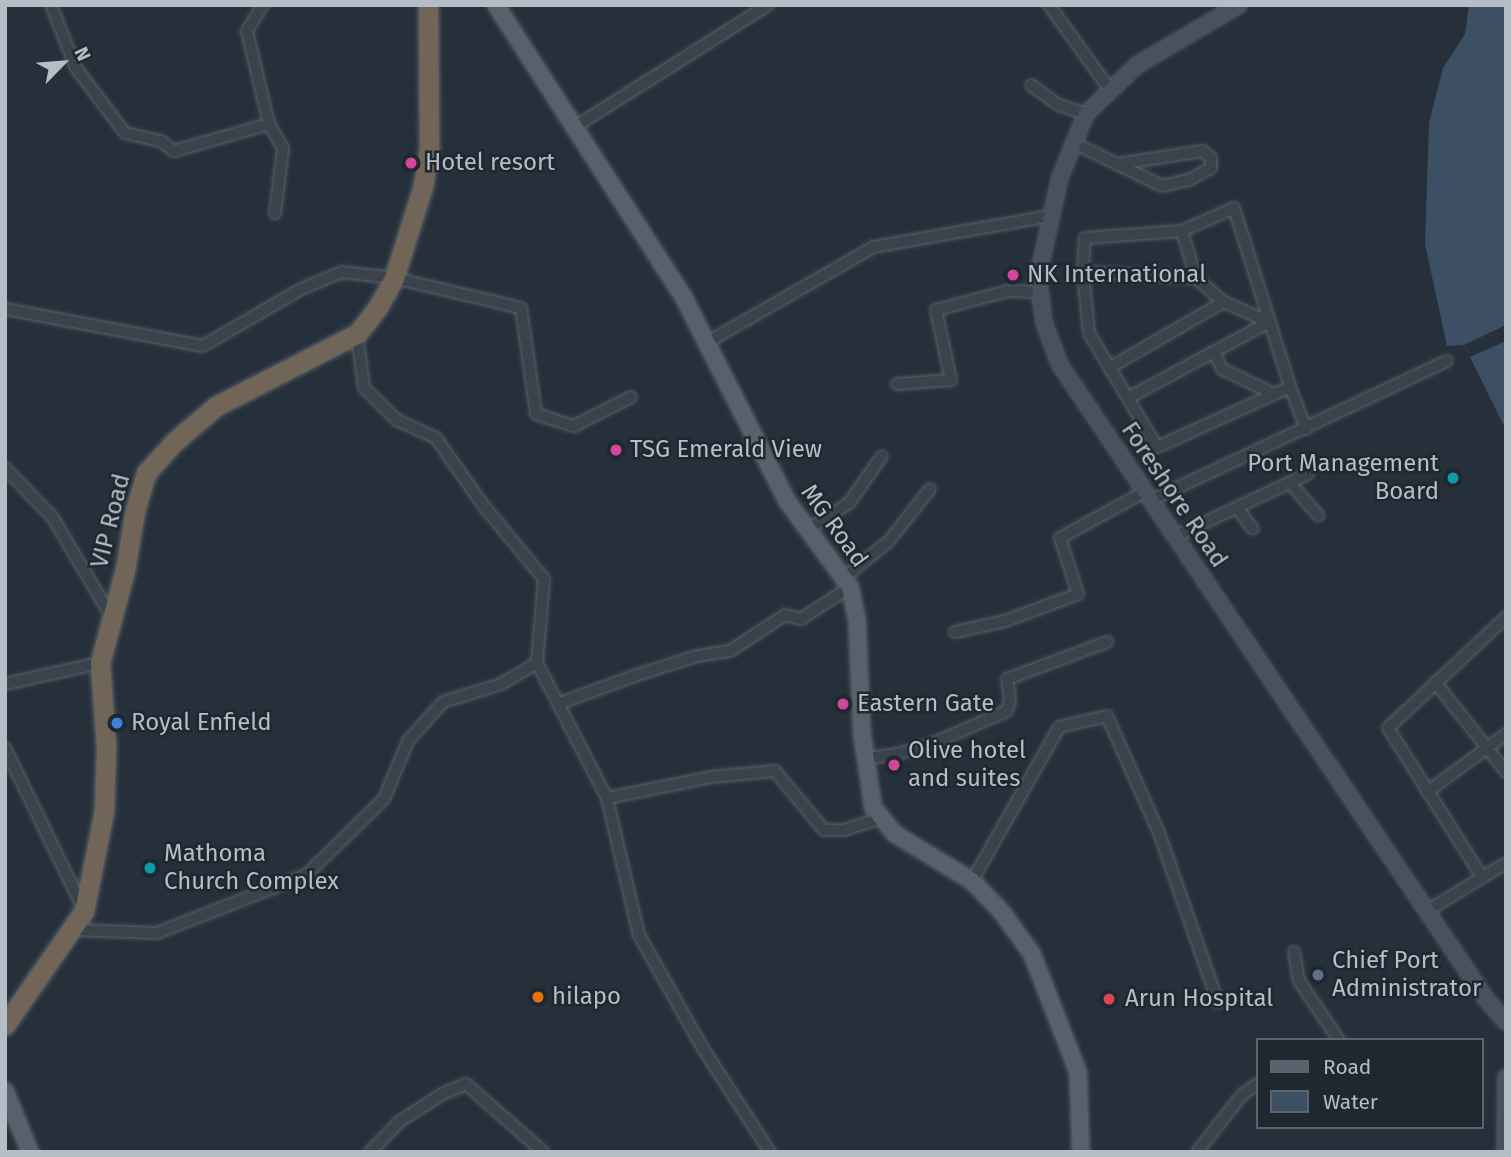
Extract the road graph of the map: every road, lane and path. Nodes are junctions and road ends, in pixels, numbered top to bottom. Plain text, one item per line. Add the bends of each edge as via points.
1 (51, 5) edge
2 (263, 5) edge
3 (428, 5) edge
4 (496, 5) edge
5 (768, 5) edge
6 (1049, 5) edge
7 (1239, 5) edge
8 (1031, 85) dead end
9 (1110, 90) junction
10 (1086, 114) junction
11 (269, 124) junction
12 (576, 126) junction
13 (1074, 143) junction
14 (1117, 164) junction
15 (275, 214) dead end
16 (1051, 216) junction
17 (1182, 232) junction
18 (1083, 272) junction
19 (394, 278) junction
20 (1196, 278) junction
21 (1040, 292) junction
22 (1224, 302) junction
23 (5, 309) edge
24 (1269, 323) junction
25 (357, 334) junction
26 (708, 342) junction
27 (1214, 352) junction
28 (1447, 360) dead end
29 (1109, 368) junction
30 (897, 384) dead end
31 (1290, 387) junction
32 (1274, 394) junction
33 (631, 397) dead end
34 (1128, 398) junction
35 (1306, 429) junction
36 (882, 456) dead end
37 (5, 468) edge
38 (1308, 474) dead end
39 (1290, 483) junction
40 (930, 489) dead end
41 (1147, 497) junction
42 (1237, 508) junction
43 (1318, 515) dead end
44 (809, 529) junction
45 (1253, 529) dead end
46 (1174, 537) junction
47 (847, 583) junction
48 (111, 616) junction
49 (1504, 621) edge
50 (955, 632) dead end
51 (1107, 642) dead end
52 (100, 663) junction
53 (537, 663) junction
54 (7, 681) edge
55 (1435, 682) junction
56 (560, 704) junction
57 (1506, 734) edge
58 (5, 748) edge
59 (1487, 748) junction
60 (864, 759) junction
61 (1506, 772) edge
62 (1427, 792) junction
63 (607, 798) junction
64 (882, 818) junction
65 (1506, 863) edge
66 (1482, 877) junction
67 (972, 881) junction
68 (84, 911) junction
69 (1427, 911) junction
70 (73, 930) junction
71 (1294, 952) dead end
72 (1218, 1002) dead end
73 (1506, 1022) edge
74 (5, 1025) edge
75 (1338, 1038) edge
76 (1506, 1077) edge
77 (1256, 1085) edge
78 (5, 1091) edge
79 (30, 1152) edge
80 (370, 1152) edge
81 (542, 1152) edge
82 (771, 1152) edge
83 (1081, 1152) edge
84 (1196, 1152) edge
85 (1505, 1152) edge

1 - 11 street via 76,68 125,132 161,141 174,151
2 - 11 street via 247,31
3 - 19 highway, VIP Road via 429,146 423,186
4 - 12 main road, MG Road
5 - 12 street
6 - 9 street
7 - 9 main road, Foreshore Road via 1137,65
8 - 10 street via 1059,105
9 - 10 main road, Foreshore Road
10 - 13 main road, Foreshore Road
11 - 15 street via 283,148
12 - 26 main road, MG Road
13 - 14 street
13 - 16 main road, Foreshore Road
14 - 14 street via 1162,186 1189,180 1211,168 1211,158 1203,151
16 - 21 main road, Foreshore Road via 1038,276
16 - 26 street via 873,247
17 - 18 street via 1085,238
17 - 20 street
17 - 24 street via 1234,208
18 - 20 street
18 - 29 street via 1089,333
19 - 23 street via 342,272 301,289 203,346
19 - 25 highway, VIP Road
19 - 33 street via 521,308 536,414 574,426
20 - 22 street
21 - 30 street via 1007,291 936,310 951,380
21 - 41 main road, Foreshore Road via 1060,365
22 - 24 street
22 - 29 street
24 - 27 street
24 - 31 street
25 - 48 highway, VIP Road via 216,406 146,473
25 - 53 street via 364,388 397,420 436,438 544,579
26 - 44 main road, MG Road via 781,491
27 - 32 street via 1222,369
27 - 34 street
28 - 35 street
29 - 34 street
31 - 32 street
31 - 35 street
32 - 34 street via 1157,447
35 - 41 street
36 - 44 street via 849,503
37 - 48 street via 53,519
38 - 39 street
39 - 42 street
39 - 43 street
40 - 47 street via 889,541
41 - 46 main road, Foreshore Road
41 - 50 street via 1060,538 1078,594 1005,621
42 - 45 street
42 - 46 street
44 - 47 main road, MG Road
46 - 69 main road, Foreshore Road
47 - 56 street via 801,619 785,615 730,651 697,656
47 - 60 main road, MG Road via 857,620
48 - 52 highway, VIP Road
49 - 55 street
51 - 60 street via 1007,679 1007,711 929,745
52 - 54 street
52 - 68 highway, VIP Road via 106,747 104,811
53 - 56 street
53 - 70 street via 501,684 443,702 408,741 384,799 306,876 157,933
55 - 59 street
55 - 62 street via 1388,728
56 - 63 street
57 - 59 street
58 - 68 street
59 - 61 street
59 - 62 street
60 - 64 main road, MG Road via 873,807
62 - 66 street
63 - 64 street via 711,777 775,772 824,830 844,830
63 - 82 street via 639,934 702,1047
64 - 67 main road, MG Road via 895,834
65 - 66 street
66 - 69 street
67 - 72 street via 1059,727 1107,716 1159,833
67 - 83 main road, MG Road via 1032,954 1049,996 1078,1072
68 - 70 highway, VIP Road
69 - 73 main road, Foreshore Road
70 - 74 highway, VIP Road
71 - 75 street via 1299,981
76 - 85 main road
77 - 84 street
78 - 79 main road
80 - 81 street via 400,1121 466,1084

